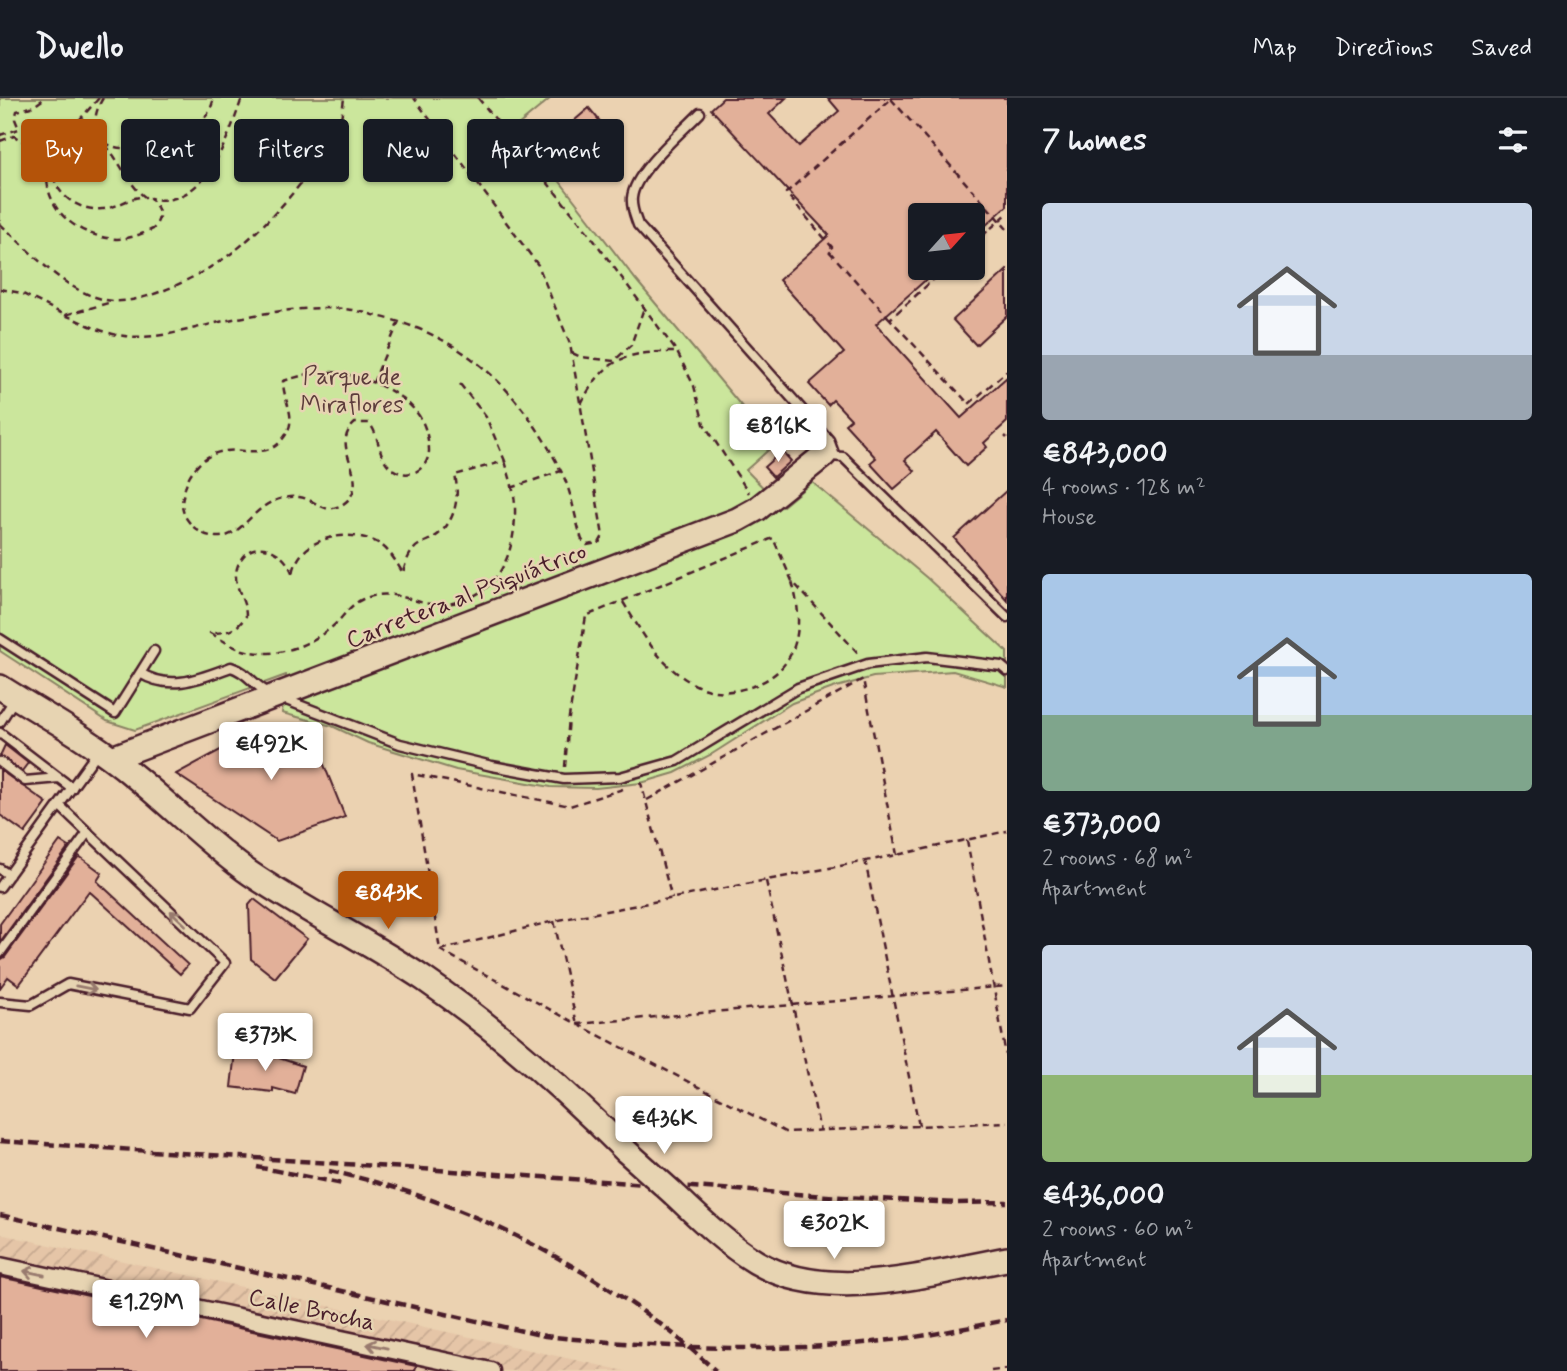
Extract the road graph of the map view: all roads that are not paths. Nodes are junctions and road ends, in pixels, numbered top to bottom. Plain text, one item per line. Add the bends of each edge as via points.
1 (700, 113) dead end
2 (830, 456) junction
3 (1007, 617) edge
4 (0, 639) edge
5 (154, 651) dead end
6 (1007, 671) edge
7 (140, 673) junction
8 (8, 692) edge
9 (276, 696) junction
10 (0, 722) edge
11 (0, 733) edge
12 (105, 754) junction
13 (0, 762) edge
14 (58, 778) junction
15 (72, 788) junction
16 (59, 805) junction
17 (88, 832) junction
18 (0, 869) edge
19 (9, 875) junction
20 (0, 887) edge
21 (0, 953) edge
22 (0, 1002) edge
23 (1007, 1259) edge
24 (0, 1266) edge
25 (491, 1371) edge

1 - 2 lane via 635,185 632,209 638,225 829,440
2 - 3 lane via 843,457
2 - 9 street, Carretera al Psiquiátrico via 737,520
4 - 7 lane via 115,713
5 - 7 lane
6 - 9 lane via 1001,666 927,657 868,664 798,688 677,761 620,777 565,779 400,744
7 - 9 lane via 187,683 231,667
8 - 10 lane
8 - 12 street
9 - 12 street, Carretera al Psiquiátrico
11 - 14 lane
12 - 15 lane
12 - 23 street, bridge via 249,872 484,1022 724,1238 758,1263 807,1281 844,1284
13 - 14 lane via 25,781
14 - 15 lane
15 - 16 lane
16 - 17 lane
16 - 19 lane
17 - 21 lane
22 -> 17 lane via 32,1005 68,984 190,1008 225,963
18 - 19 lane
19 - 20 lane
25 -> 24 street, Calle Brocha

